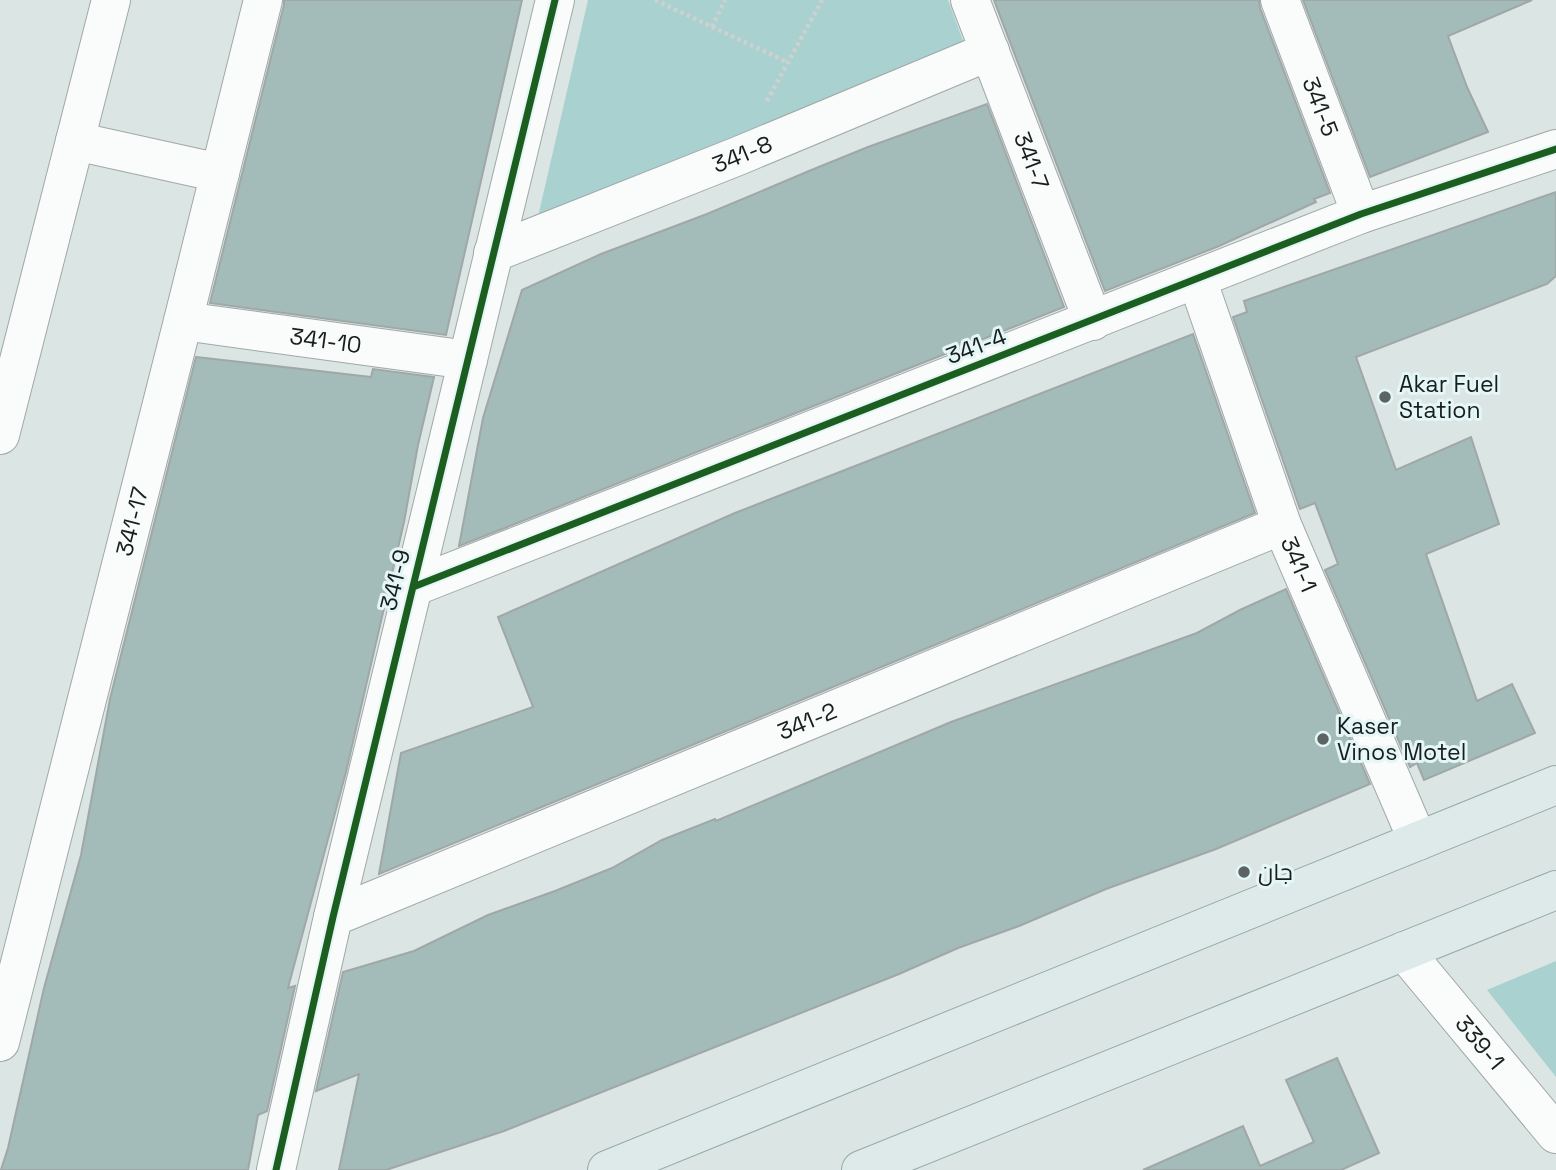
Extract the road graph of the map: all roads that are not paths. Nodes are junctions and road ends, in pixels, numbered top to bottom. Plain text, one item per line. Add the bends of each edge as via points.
1 (111, 0) edge
2 (263, 0) edge
3 (555, 0) edge
4 (970, 0) edge
5 (1280, 0) edge
6 (990, 51) junction
7 (75, 141) junction
8 (1556, 149) edge
9 (220, 173) junction
10 (1361, 214) junction
11 (493, 253) junction
12 (1197, 279) junction
13 (183, 321) junction
14 (1093, 321) junction
15 (468, 360) junction
16 (0, 435) edge
17 (1282, 525) junction
18 (413, 587) junction
19 (1556, 785) edge
20 (1418, 841) junction
21 (1556, 890) edge
22 (333, 918) junction
23 (1404, 951) junction
24 (0, 1042) edge
25 (1556, 1134) edge
26 (276, 1170) edge
27 (607, 1170) edge
28 (861, 1170) edge

1 - 7 street
2 - 9 street, 341-17
3 - 11 street, 341-9
4 - 6 street, 341-7
5 - 10 street, 341-5
6 - 11 street, 341-8
6 - 14 street, 341-7
7 - 9 street
7 - 16 street
8 - 10 street, 341-4
9 - 13 street, 341-17
10 - 12 street, 341-4
11 - 15 street, 341-9
12 - 14 street, 341-4
12 - 17 street, 341-1
13 - 15 street, 341-10
13 - 24 street, 341-17
14 - 18 street, 341-4
15 - 18 street, 341-9
17 - 20 street, 341-1
17 - 22 street, 341-2
18 - 22 street, 341-9
19 - 20 main road
20 - 27 main road
21 - 23 main road
22 - 26 street, 341-9
23 - 25 street, 339-1
23 - 28 main road

